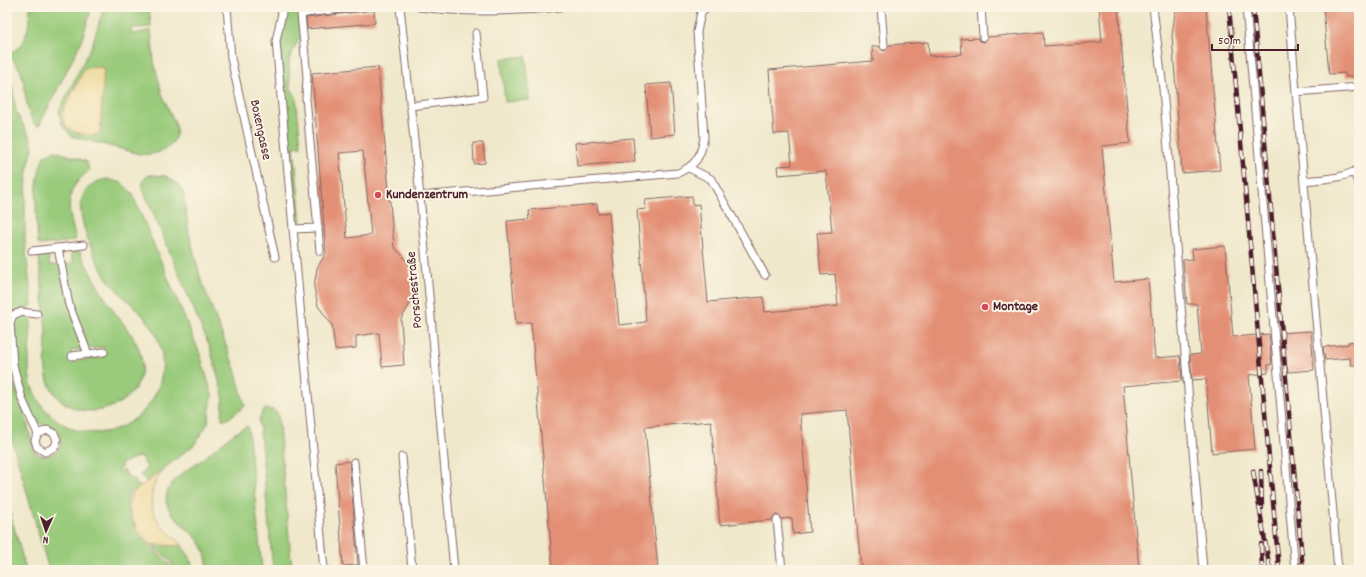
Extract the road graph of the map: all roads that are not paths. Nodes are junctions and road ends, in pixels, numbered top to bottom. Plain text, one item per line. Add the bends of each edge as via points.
1 (227, 7) edge
2 (280, 7) edge
3 (362, 7) edge
4 (400, 7) edge
5 (419, 7) edge
6 (560, 7) edge
7 (707, 7) edge
8 (881, 7) edge
9 (981, 7) edge
10 (1154, 7) edge
11 (1246, 7) edge
12 (1289, 7) edge
13 (312, 10) edge
14 (476, 33) dead end
15 (983, 37) dead end
16 (884, 46) dead end
17 (1359, 87) edge
18 (1296, 92) junction
19 (410, 106) junction
20 (689, 168) junction
21 (1356, 170) edge
22 (1304, 181) junction
23 (1359, 185) edge
24 (420, 196) junction
25 (318, 228) junction
26 (293, 230) junction
27 (84, 245) dead end
28 (58, 248) junction
29 (32, 251) dead end
30 (320, 251) dead end
31 (274, 257) dead end
32 (765, 275) dead end
33 (37, 314) dead end
34 (104, 352) dead end
35 (88, 354) junction
36 (72, 356) dead end
37 (7, 358) edge
38 (13, 365) junction
39 (38, 434) dead end
40 (402, 457) dead end
41 (354, 462) dead end
42 (778, 520) dead end
43 (324, 570) edge
44 (364, 570) edge
45 (412, 570) edge
46 (454, 570) edge
47 (782, 570) edge
48 (1203, 570) edge
49 (1295, 570) edge
50 (1338, 570) edge

1 - 31 lane, Boxengasse via 231,58
2 - 26 lane via 282,13 276,40
3 - 13 lane
4 - 19 lane, Porschestraße
5 - 6 lane via 456,12 492,12
7 - 20 lane via 701,12 697,32 704,137 702,149
8 - 16 lane
9 - 15 lane
10 - 48 lane
11 - 49 lane
12 - 18 lane
13 - 25 lane via 301,14
14 - 19 lane via 483,97
17 - 18 lane
18 - 22 lane
19 - 24 lane, Porschestraße
20 - 24 lane via 678,173
20 - 32 lane via 711,179
21 - 22 lane via 1331,178
21 - 23 lane
22 - 50 lane
24 - 46 lane, Porschestraße
25 - 26 lane
25 - 30 lane
26 - 43 lane
27 - 28 lane
28 - 29 lane
28 - 35 lane via 69,306
33 - 38 lane via 21,312 13,315 10,323
34 - 35 lane
35 - 36 lane
37 - 38 lane
38 - 39 lane via 22,399
40 - 45 lane
41 - 44 lane
42 - 47 lane

